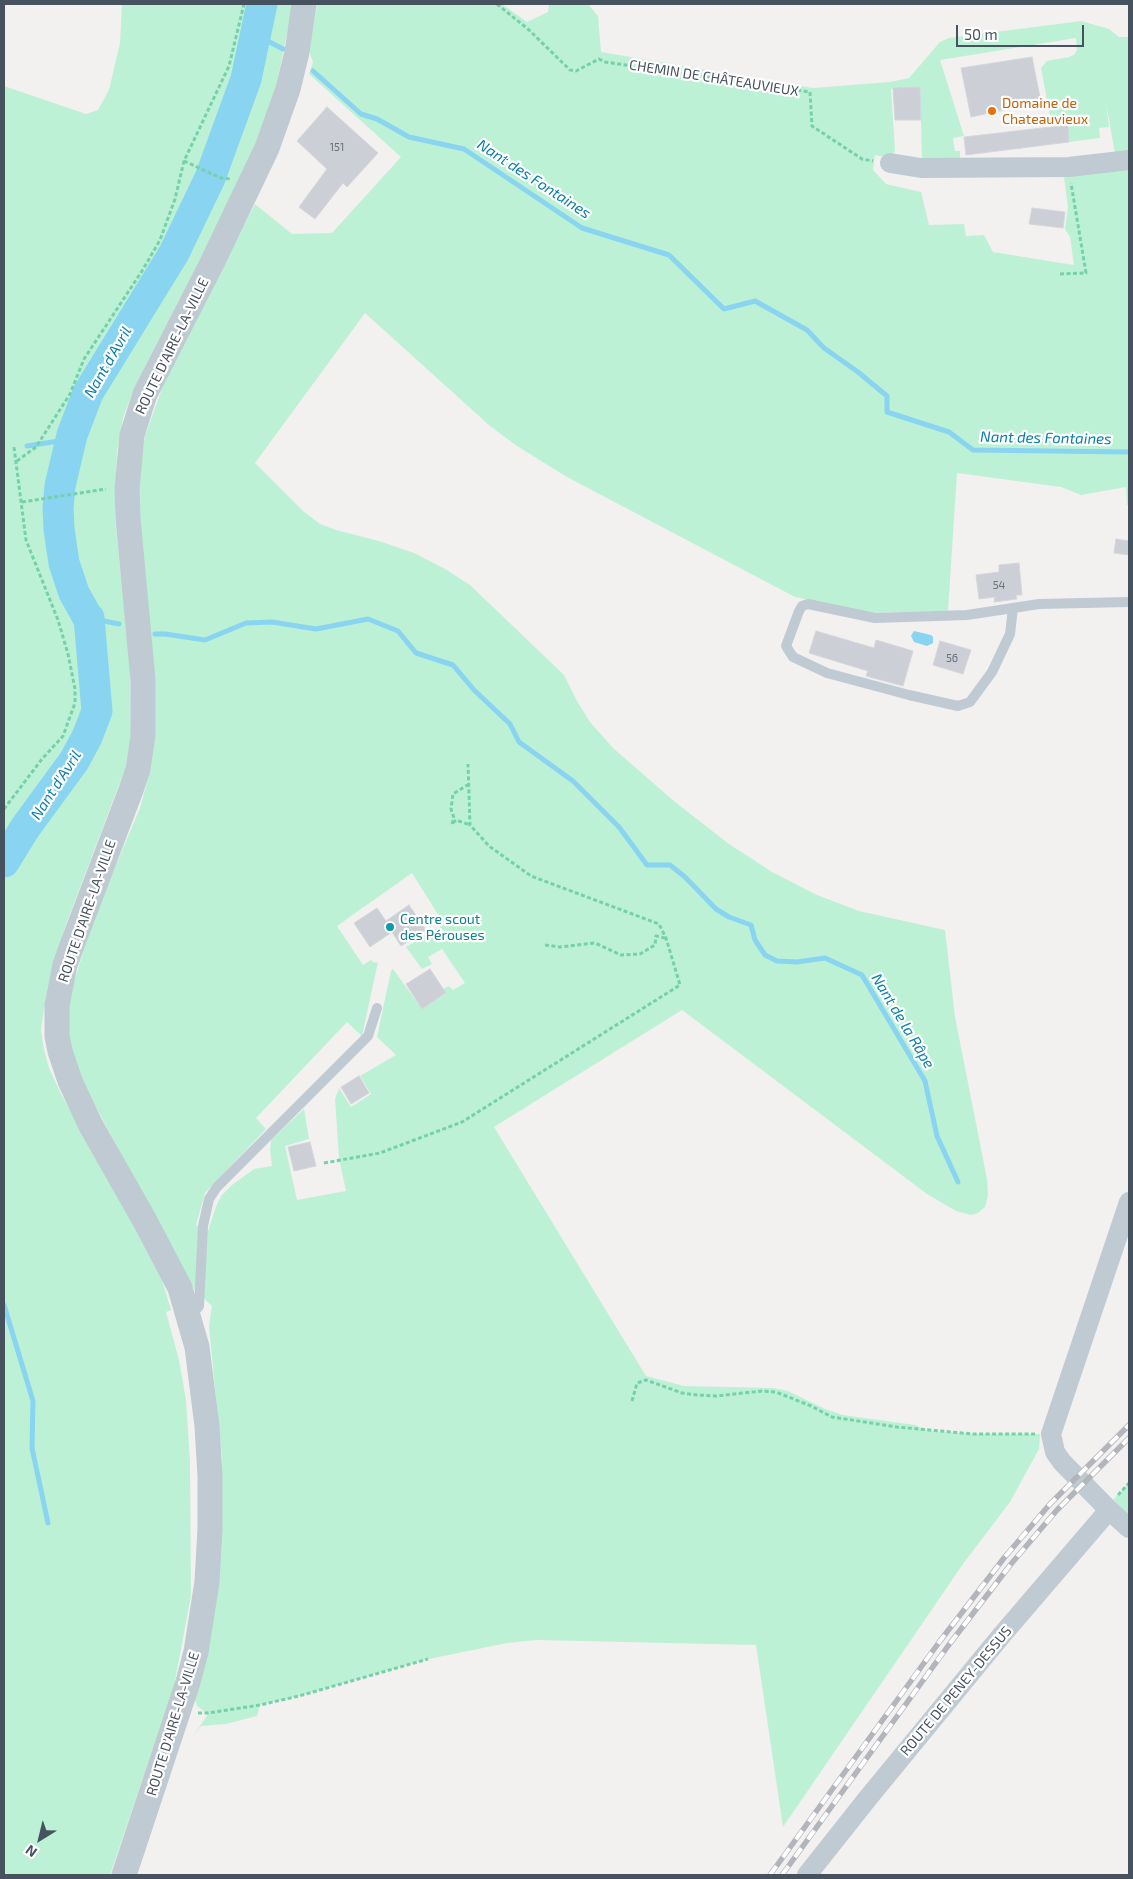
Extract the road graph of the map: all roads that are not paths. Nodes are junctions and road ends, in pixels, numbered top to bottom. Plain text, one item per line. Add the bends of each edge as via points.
1 (304, 4) edge
2 (1129, 160) edge
3 (890, 163) road end
4 (1129, 602) edge
5 (1013, 608) junction
6 (377, 1008) dead end
7 (1129, 1202) edge
8 (190, 1318) junction
9 (1109, 1510) junction
10 (1129, 1528) edge
11 (124, 1875) edge
12 (807, 1875) edge

1 - 8 street, ROUTE D'AIRE-LA-VILLE via 288,89 267,148 145,394 132,435 128,518 143,680 143,736 138,769 65,965 57,1005 58,1044 70,1081 90,1124 164,1256
2 - 3 street via 1069,167 921,168
4 - 5 lane via 1039,604
5 - 5 lane via 967,615 875,618 808,604 799,610 786,646 793,657 827,673 958,706 970,702 992,672 1010,634
6 - 8 lane via 368,1036 217,1187 209,1199 203,1226 199,1306
7 - 9 street via 1051,1434 1055,1452 1062,1462
8 - 11 street, ROUTE D'AIRE-LA-VILLE via 207,1426 210,1476 207,1582 188,1682
9 - 10 street
9 - 12 street, ROUTE DE PENEY-DESSUS via 995,1643

